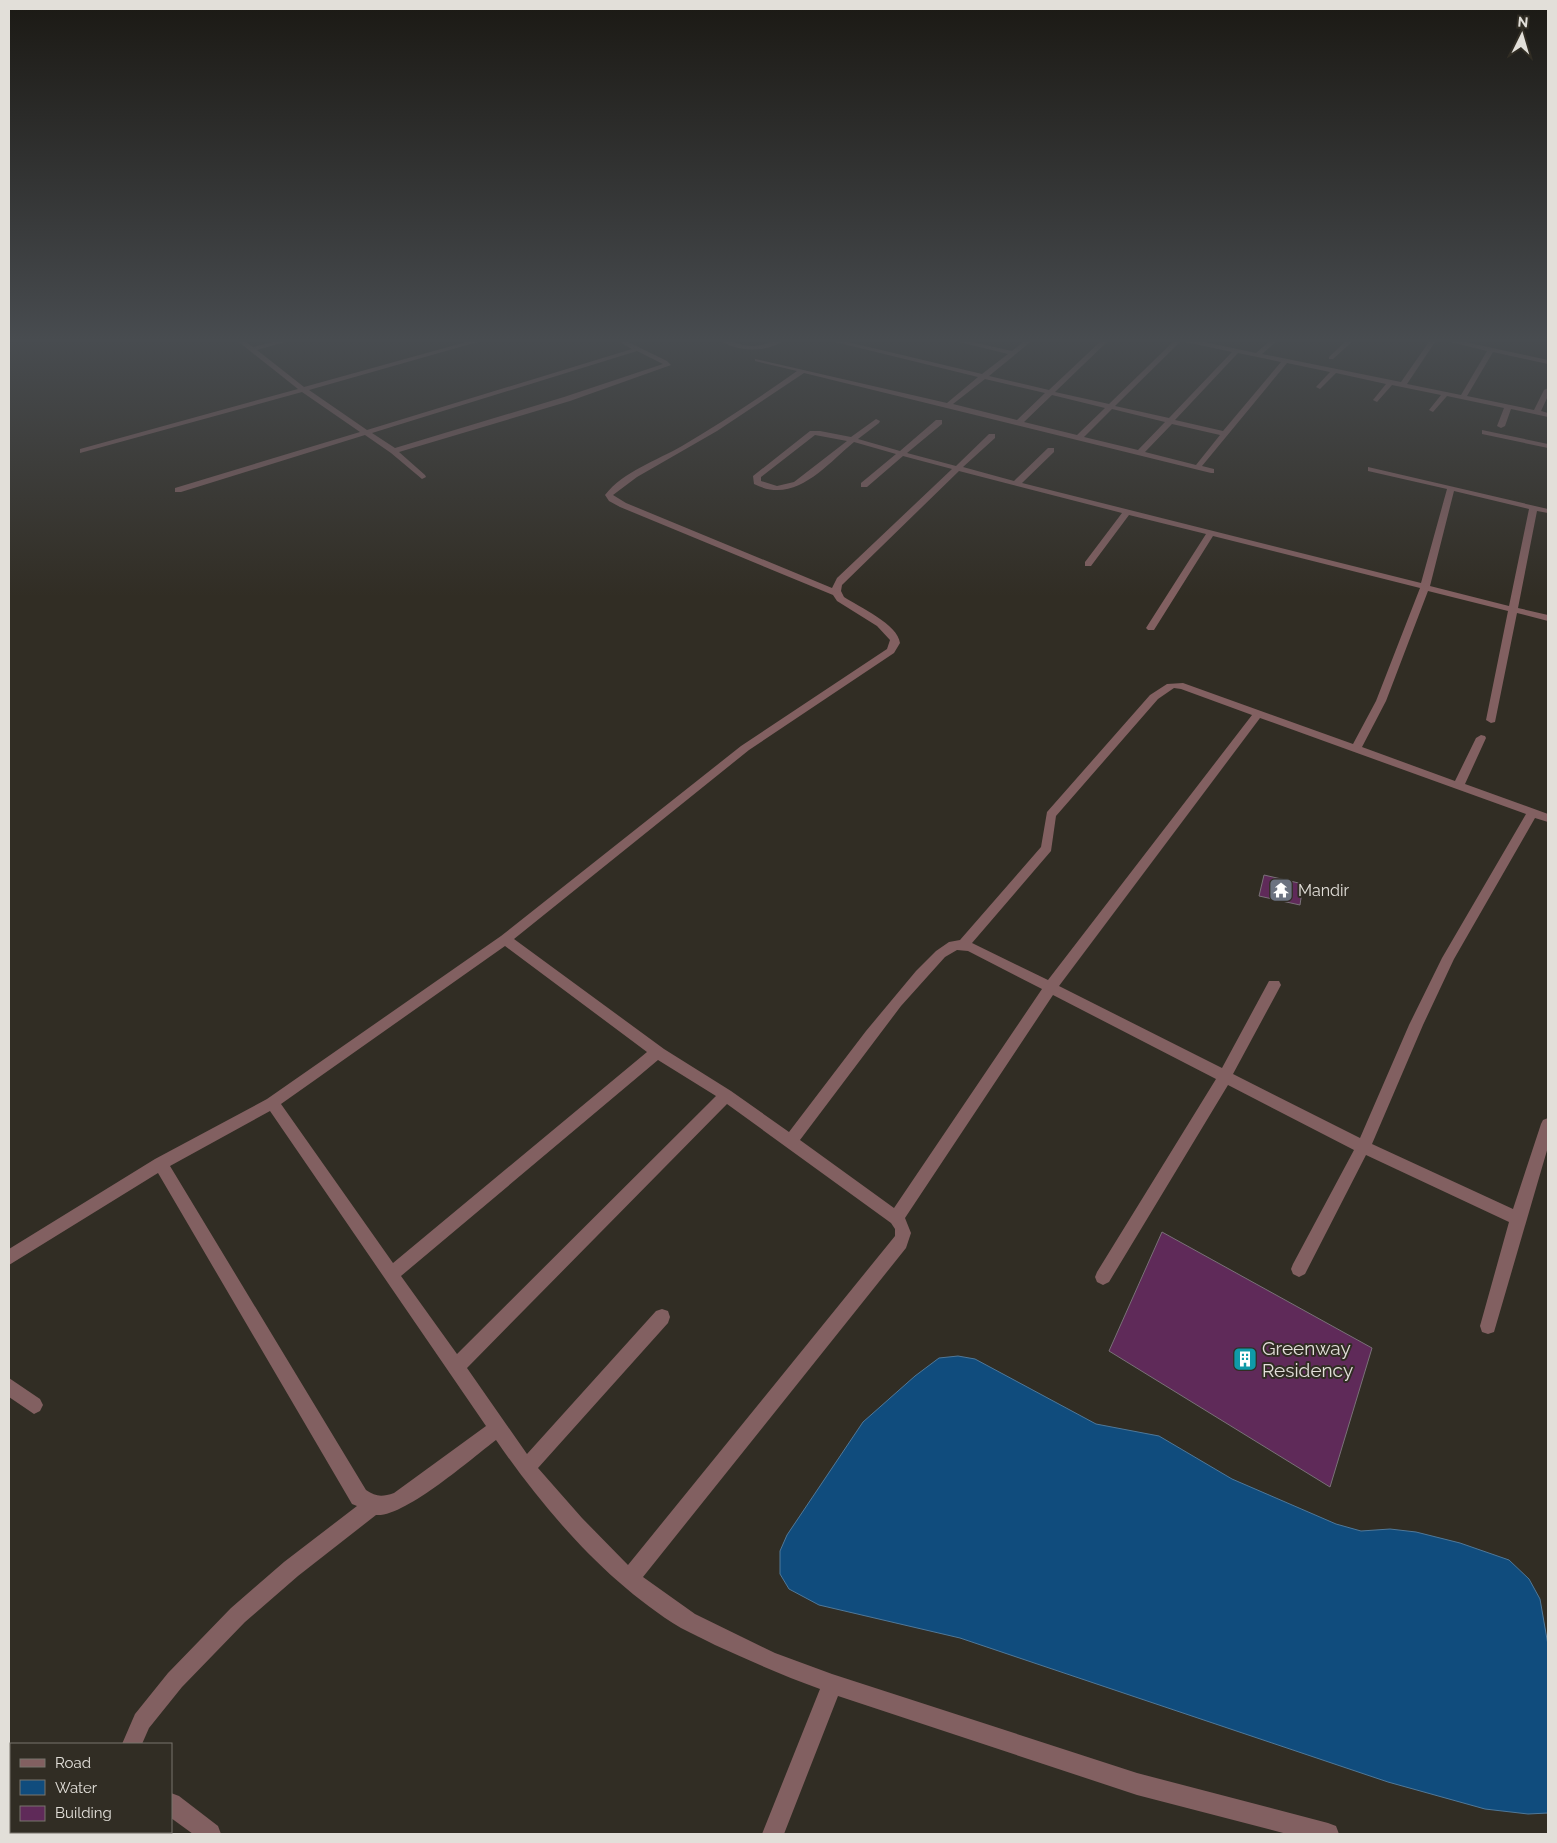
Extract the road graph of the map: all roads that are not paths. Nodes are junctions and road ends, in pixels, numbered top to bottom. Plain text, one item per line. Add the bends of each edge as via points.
1 (174, 425) edge
2 (354, 425) edge
3 (387, 425) edge
4 (480, 425) edge
5 (720, 425) edge
6 (871, 425) edge
7 (935, 425) edge
8 (1026, 425) edge
9 (1091, 425) edge
10 (1167, 425) edge
11 (1188, 425) edge
12 (1232, 425) edge
13 (364, 432) junction
14 (1485, 432) dead end
15 (1225, 434) junction
16 (992, 436) dead end
17 (1078, 438) junction
18 (851, 440) junction
19 (1548, 446) edge
20 (1051, 450) dead end
21 (82, 451) dead end
22 (394, 451) junction
23 (900, 453) junction
24 (1140, 453) junction
25 (1197, 468) junction
26 (957, 469) junction
27 (1371, 469) dead end
28 (1211, 471) dead end
29 (422, 477) dead end
30 (1016, 484) junction
31 (864, 485) dead end
32 (1452, 489) junction
33 (178, 490) dead end
34 (1534, 507) junction
35 (1548, 510) edge
36 (1127, 512) junction
37 (1210, 534) junction
38 (1088, 564) dead end
39 (1424, 587) junction
40 (836, 593) junction
41 (1514, 610) junction
42 (1548, 618) edge
43 (1151, 628) dead end
44 (1258, 714) junction
45 (1491, 720) dead end
46 (1481, 738) dead end
47 (1355, 750) junction
48 (1459, 785) junction
49 (1533, 812) junction
50 (1548, 818) edge
51 (505, 939) junction
52 (963, 945) junction
53 (1274, 985) dead end
54 (1050, 988) junction
55 (659, 1053) junction
56 (1224, 1078) junction
57 (726, 1095) junction
58 (272, 1104) junction
59 (1548, 1124) edge
60 (790, 1142) junction
61 (1363, 1147) junction
62 (160, 1164) junction
63 (896, 1218) junction
64 (1518, 1219) junction
65 (9, 1258) edge
66 (1299, 1269) dead end
67 (390, 1275) junction
68 (1103, 1277) dead end
69 (662, 1317) dead end
70 (1488, 1326) dead end
71 (455, 1368) junction
72 (9, 1388) edge
73 (34, 1405) dead end
74 (498, 1428) junction
75 (526, 1468) junction
76 (372, 1506) junction
77 (629, 1579) junction
78 (832, 1684) junction
79 (132, 1743) edge
80 (172, 1805) edge
81 (210, 1834) edge
82 (773, 1834) edge
83 (1328, 1834) edge

1 - 21 street
2 - 13 street
3 - 13 street
4 - 22 street
5 - 40 street via 634,476 609,495 623,505
6 - 18 street
7 - 23 street
8 - 17 street
9 - 17 street
10 - 24 street
11 - 15 street
12 - 15 street
13 - 22 street
13 - 33 street
14 - 19 street
15 - 25 street
16 - 26 street
17 - 24 street
18 - 18 street via 813,434 757,476 756,482 772,488 792,487
18 - 23 street
20 - 30 street
22 - 29 street
23 - 26 street
23 - 31 street
24 - 25 street
25 - 28 street
26 - 30 street
26 - 40 street via 840,580
27 - 32 street
30 - 36 street
32 - 34 street
32 - 39 street
34 - 35 street
34 - 41 street
36 - 37 street
36 - 38 street
37 - 39 street
37 - 43 street
39 - 41 street
39 - 47 street via 1381,701
40 - 51 street via 840,599 889,630 896,644 891,651 746,748
41 - 42 street
41 - 45 street
44 - 47 street
44 - 52 street via 1183,686 1168,685 1051,816 1047,848
44 - 54 street
46 - 48 street
47 - 48 street
48 - 49 street
49 - 50 street
49 - 61 street via 1448,958
51 - 55 street
51 - 58 street
52 - 54 street
52 - 60 street via 947,949 915,981
53 - 56 street
54 - 56 street
54 - 63 street
55 - 57 street
55 - 67 street via 650,1057
56 - 61 street
56 - 68 street
57 - 60 street
57 - 71 street
58 - 62 street
58 - 67 street
59 - 64 street
60 - 63 street
61 - 64 street
61 - 66 street
62 - 65 street
62 - 76 street via 359,1497
63 - 77 street via 904,1228 900,1243
64 - 70 street
67 - 71 street
69 - 75 street
71 - 74 street
72 - 73 street
74 - 75 street
74 - 76 street via 400,1500 386,1506
75 - 77 street via 575,1525
76 - 79 street via 238,1615 175,1680 142,1720
77 - 78 street via 688,1621 771,1661
78 - 82 street
78 - 83 street via 1137,1784
80 - 81 street

